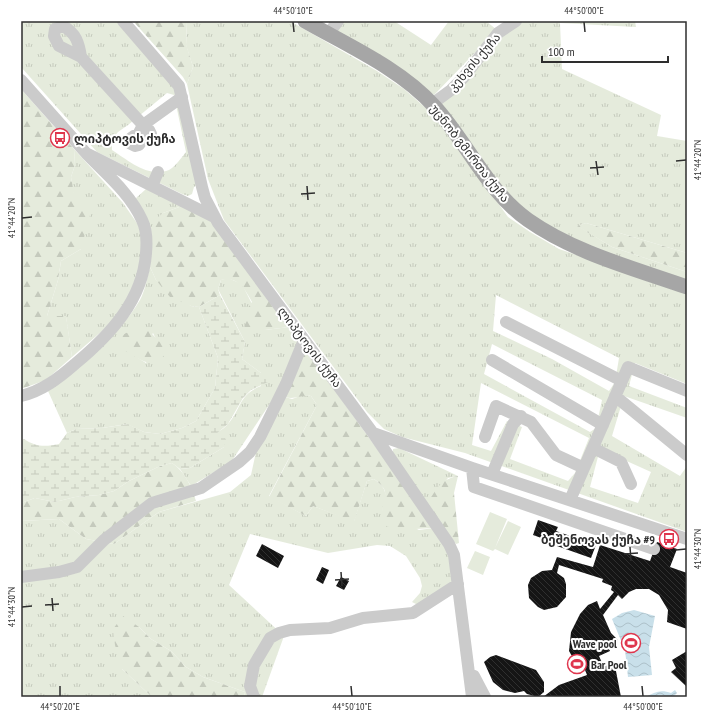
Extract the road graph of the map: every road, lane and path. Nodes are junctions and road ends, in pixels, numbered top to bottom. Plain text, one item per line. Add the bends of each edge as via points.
1 (123, 21) edge
2 (305, 21) edge
3 (338, 21) edge
4 (516, 21) edge
5 (328, 34) junction
6 (81, 57) dead end
7 (21, 80) edge
8 (182, 97) junction
9 (432, 104) junction
10 (86, 153) junction
11 (158, 172) dead end
12 (150, 185) junction
13 (202, 187) junction
14 (131, 200) junction
15 (187, 203) junction
16 (214, 216) junction
17 (687, 287) edge
18 (506, 322) dead end
19 (304, 340) junction
20 (492, 360) dead end
21 (622, 380) junction
22 (687, 391) edge
23 (21, 396) edge
24 (615, 396) junction
25 (521, 416) junction
26 (603, 425) junction
27 (373, 433) junction
28 (485, 437) dead end
29 (400, 442) junction
30 (593, 448) junction
31 (687, 455) edge
32 (389, 457) junction
33 (472, 468) junction
34 (584, 468) junction
35 (492, 474) junction
36 (631, 484) dead end
37 (544, 492) junction
38 (570, 500) junction
39 (538, 509) junction
40 (687, 539) edge
41 (654, 549) dead end
42 (21, 577) edge
43 (458, 584) junction
44 (470, 675) junction
45 (254, 697) edge
46 (472, 697) edge
47 (485, 697) edge

1 - 8 street via 171,74 179,86
2 - 5 main road, უცნობ გმირთა ქუჩა
3 - 5 street
4 - 9 street, კეხვის ქუჩა via 498,32 463,78
5 - 9 main road, უცნობ გმირთა ქუჩა via 398,75
6 - 8 street via 142,130
7 - 10 street, ლიპტოვის ქუჩა
8 - 13 street
9 - 17 main road, უცნობ გმირთა ქუჩა via 501,197 527,219 548,233 585,251
10 - 12 street, ლიპტოვის ქუჩა
10 - 14 street
11 - 12 street
12 - 14 street via 133,187 130,191
12 - 15 street, ლიპტოვის ქუჩა
13 - 15 street via 199,198
13 - 16 street
14 - 23 street via 143,221 147,240 145,267 138,288 120,321 56,380 33,393
15 - 16 street, ლიპტოვის ქუჩა
16 - 19 street, ლიპტოვის ქუჩა
18 - 21 street
19 - 27 street, ლიპტოვის ქუჩა
19 - 42 street via 260,437 239,462 201,488 152,503 104,540 77,567
20 - 26 street
21 - 22 street via 628,366
21 - 24 street
24 - 26 street
24 - 31 street
25 - 28 street via 496,406
25 - 34 street via 531,422 556,455
25 - 35 street via 513,424
26 - 30 street
27 - 29 street
27 - 32 street, ლიპტოვის ქუჩა
29 - 32 street via 388,446 386,450
29 - 33 street
30 - 34 street
30 - 36 street via 621,462
32 - 43 street, ლიპტოვის ქუჩა via 449,544 454,555
33 - 35 street
33 - 39 street via 474,487
34 - 38 street
35 - 37 street
37 - 38 street
37 - 39 street
38 - 40 street
39 - 41 street
43 - 44 street, ლიპტოვის ქუჩა
43 - 45 street via 413,613 362,618 330,628 279,633 270,638 254,665 250,686
44 - 46 street, ლიპტოვის ქუჩა
44 - 47 street via 474,676

